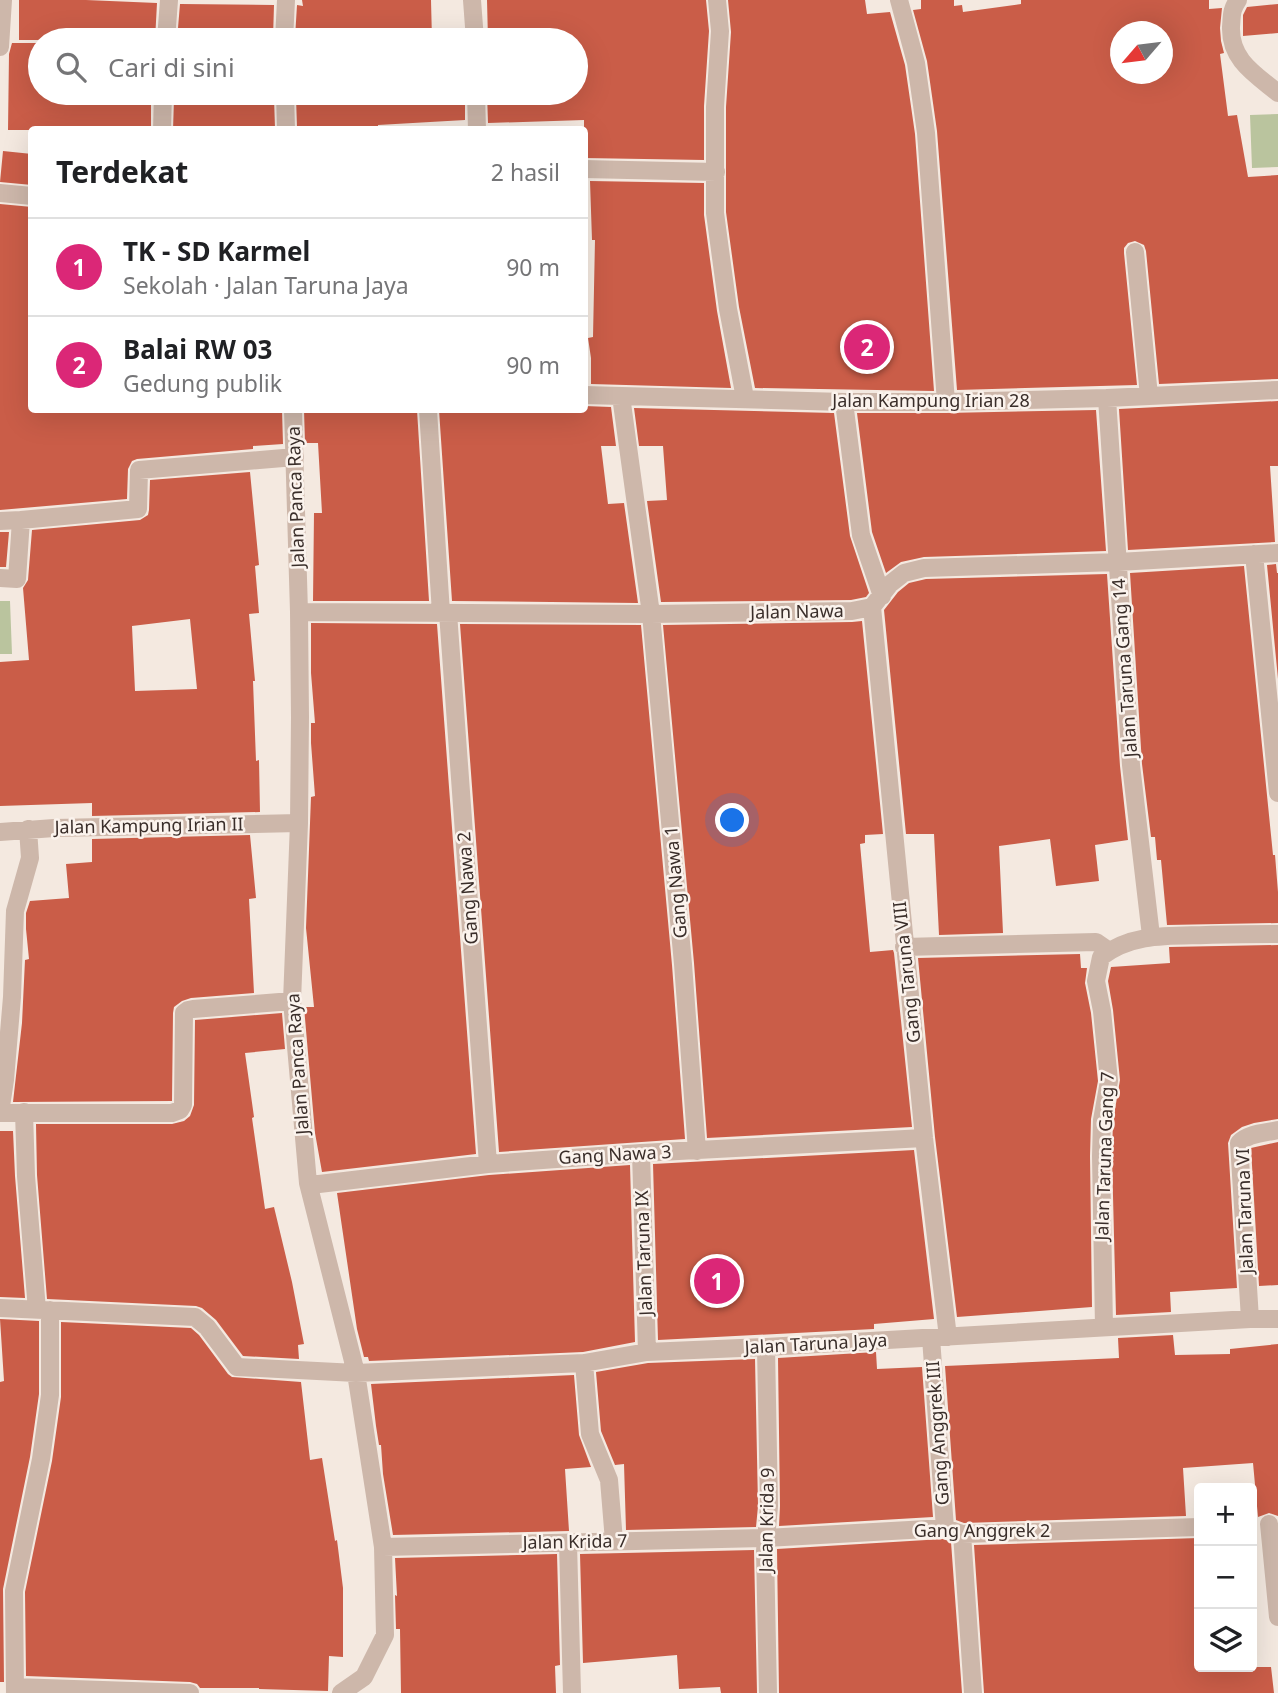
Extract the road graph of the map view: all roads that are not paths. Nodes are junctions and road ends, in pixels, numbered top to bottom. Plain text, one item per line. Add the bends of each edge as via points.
1 (3, 0) edge
2 (169, 0) edge
3 (286, 0) edge
4 (472, 0) edge
5 (718, 0) edge
6 (900, 0) edge
7 (1238, 0) edge
8 (167, 28) edge
9 (285, 28) edge
10 (474, 28) edge
11 (0, 47) edge
12 (1278, 93) edge
13 (163, 105) edge
14 (285, 105) edge
15 (476, 105) edge
16 (162, 126) edge
17 (286, 126) edge
18 (477, 126) edge
19 (588, 169) edge
20 (716, 172) junction
21 (0, 193) edge
22 (28, 196) edge
23 (1135, 252) dead end
24 (1278, 390) edge
25 (588, 395) edge
26 (621, 396) junction
27 (1149, 396) junction
28 (745, 398) junction
29 (1107, 398) junction
30 (844, 402) junction
31 (946, 402) junction
32 (293, 413) edge
33 (428, 413) edge
34 (295, 457) junction
35 (20, 520) junction
36 (0, 521) edge
37 (1278, 553) edge
38 (1254, 554) junction
39 (1118, 562) junction
40 (8, 578) edge
41 (877, 602) junction
42 (299, 612) junction
43 (445, 613) junction
44 (651, 614) junction
45 (1278, 793) edge
46 (299, 822) junction
47 (28, 829) junction
48 (0, 832) edge
49 (1278, 934) edge
50 (1151, 936) junction
51 (904, 947) junction
52 (1109, 951) junction
53 (292, 1002) junction
54 (24, 1112) junction
55 (0, 1113) edge
56 (1278, 1130) edge
57 (924, 1138) junction
58 (697, 1151) junction
59 (641, 1153) junction
60 (488, 1164) junction
61 (308, 1183) junction
62 (0, 1308) edge
63 (43, 1310) junction
64 (1250, 1319) junction
65 (1278, 1319) edge
66 (1104, 1327) junction
67 (936, 1346) junction
68 (647, 1352) junction
69 (766, 1358) junction
70 (584, 1363) junction
71 (356, 1373) junction
72 (1266, 1524) edge
73 (1194, 1527) edge
74 (953, 1531) junction
75 (766, 1538) junction
76 (614, 1541) junction
77 (568, 1543) junction
78 (383, 1548) junction
79 (7, 1591) edge
80 (1278, 1616) edge
81 (15, 1690) edge
82 (190, 1693) edge
83 (341, 1693) edge
84 (572, 1693) edge
85 (768, 1693) edge
86 (972, 1693) edge

1 - 11 street
2 - 8 street
3 - 9 street
4 - 10 street
5 - 20 street
6 - 31 street via 916,63 926,133
7 - 12 street via 1232,9 1231,39 1237,58
13 - 16 street
14 - 17 street
15 - 18 street
19 - 20 street
20 - 28 street via 715,213
21 - 22 street
23 - 27 street
24 - 27 street, Jalan Kampung Irian 28
25 - 26 street, Jalan Kampung Irian 28
26 - 28 street, Jalan Kampung Irian 28
26 - 44 street, Gang Nawa 1
27 - 29 street, Jalan Kampung Irian 28
28 - 30 street, Jalan Kampung Irian 28
29 - 31 street, Jalan Kampung Irian 28
29 - 39 street, Jalan Taruna Gang 14
30 - 31 street, Jalan Kampung Irian 28
30 - 41 street, Gang Taruna VIII via 861,535
32 - 34 street, Jalan Panca Raya
33 - 43 street, Gang Nawa 2
34 - 35 street via 139,470 138,509
34 - 42 street, Jalan Panca Raya
35 - 36 street
35 - 40 street
37 - 38 street
38 - 39 street
38 - 45 street
39 - 41 street via 923,568 904,573
39 - 50 street, Jalan Taruna Gang 14 via 1131,765
41 - 44 street, Jalan Nawa via 852,611
41 - 51 street, Gang Taruna VIII
42 - 43 street, Jalan Nawa
42 - 46 street, Jalan Panca Raya
43 - 44 street, Jalan Nawa
43 - 60 street, Gang Nawa 2
44 - 58 street, Gang Nawa 1
46 - 47 street, Jalan Kampung Irian II
46 - 53 street, Jalan Panca Raya
47 - 48 street, Jalan Kampung Irian II
47 - 55 street via 30,858 15,911
49 - 50 street
50 - 52 street
51 - 52 street via 1096,942
51 - 57 street, Gang Taruna VIII
52 - 66 street, Jalan Taruna Gang 7 via 1101,957 1096,981 1109,1081 1101,1156
53 - 54 street via 184,1013 180,1110
53 - 61 street, Jalan Panca Raya
54 - 55 street
54 - 63 street via 26,1176
56 - 64 street, Jalan Taruna VI via 1239,1143
57 - 58 street, Gang Nawa 3
57 - 67 street, Gang Taruna VIII
58 - 59 street, Gang Nawa 3
59 - 60 street, Gang Nawa 3
59 - 68 street, Jalan Taruna IX
60 - 61 street, Gang Nawa 3
61 - 71 street, Jalan Panca Raya
62 - 63 street, Jalan Taruna Jaya
63 - 71 street, Jalan Taruna Jaya via 195,1317 237,1367
63 - 79 street via 50,1395 41,1459
64 - 65 street, Jalan Taruna Jaya
64 - 66 street, Jalan Taruna Jaya
66 - 67 street, Jalan Taruna Jaya
67 - 69 street, Jalan Taruna Jaya
67 - 74 street, Gang Anggrek III
68 - 69 street, Jalan Taruna Jaya
68 - 70 street, Jalan Taruna Jaya
69 - 75 street, Jalan Krida 9
70 - 71 street, Jalan Taruna Jaya
70 - 76 street via 590,1434 608,1480
71 - 78 street, Jalan Panca Raya
72 - 80 street
73 - 74 street, Gang Anggrek 2
74 - 75 street, Gang Anggrek 2
74 - 86 street, Gang Anggrek III
75 - 76 street, Jalan Krida 7
75 - 85 street, Jalan Krida 9
76 - 77 street, Jalan Krida 7
77 - 78 street, Jalan Krida 7
77 - 84 street
78 - 83 street, Jalan Panca Raya via 385,1635 364,1677
79 - 81 street
81 - 82 street

